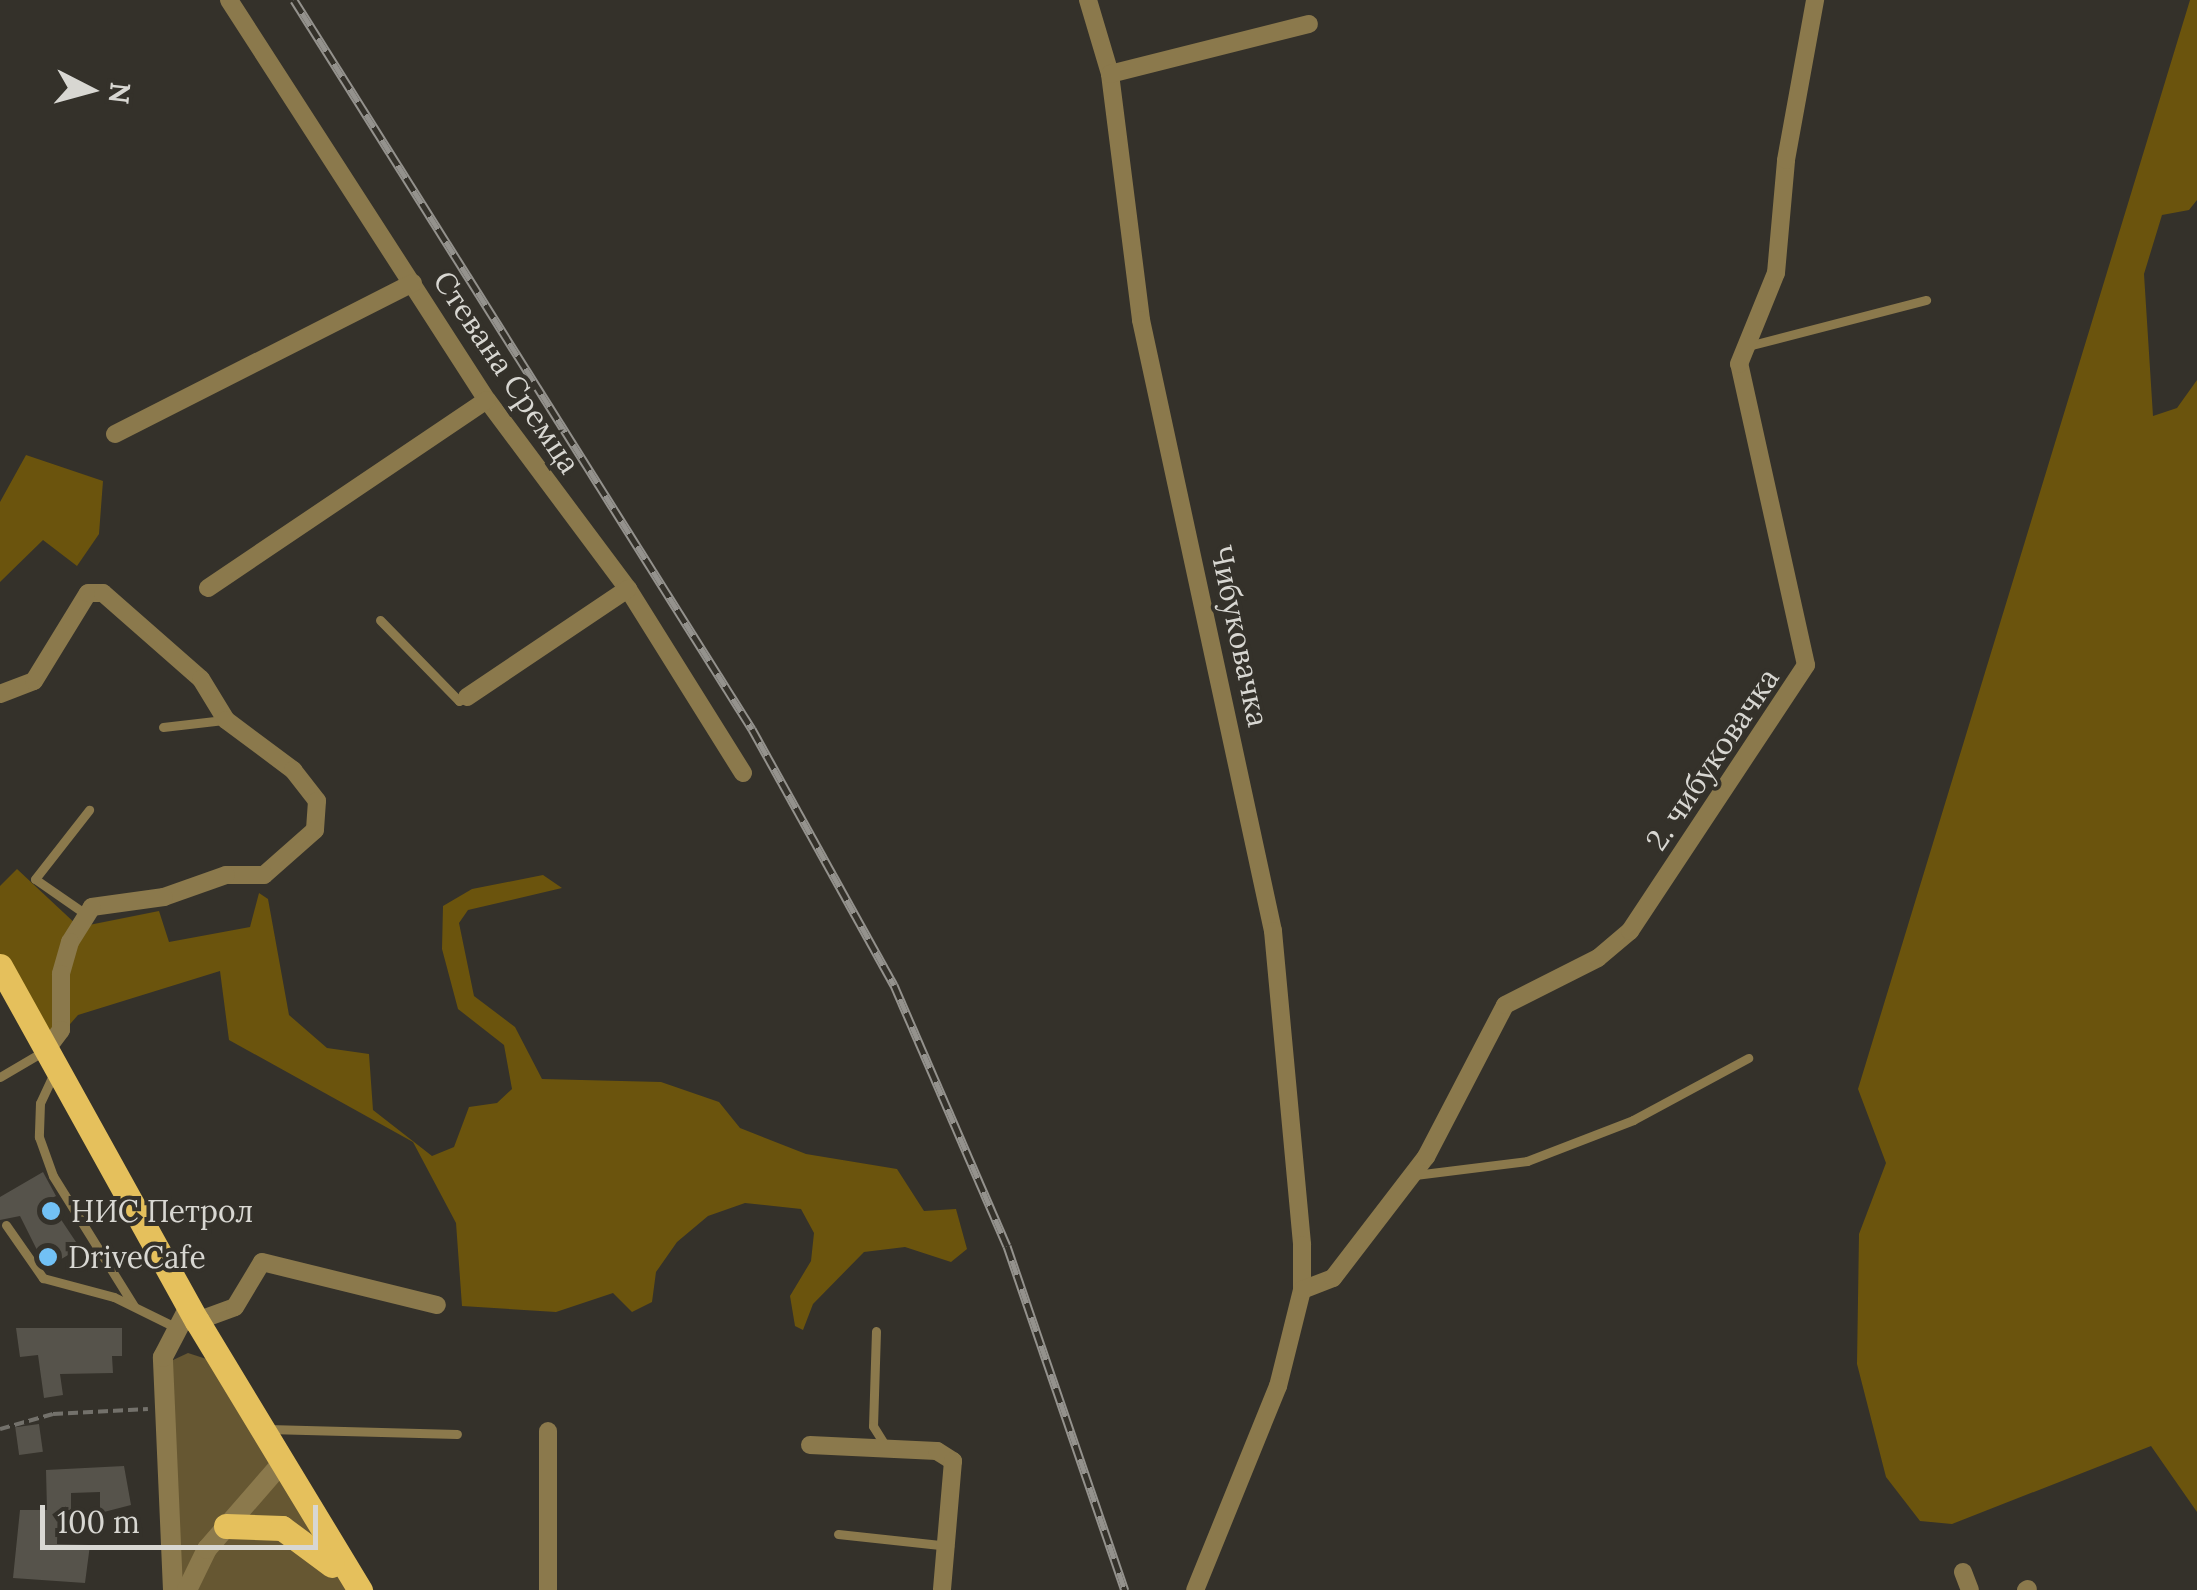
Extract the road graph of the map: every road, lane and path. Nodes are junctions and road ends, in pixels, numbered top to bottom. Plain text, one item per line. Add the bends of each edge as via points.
1 (230, 0) edge
2 (1088, 0) edge
3 (1815, 0) edge
4 (1309, 24) dead end
5 (1110, 74) junction
6 (413, 283) junction
7 (1926, 300) dead end
8 (1740, 348) junction
9 (487, 400) junction
10 (115, 434) dead end
11 (208, 588) dead end
12 (628, 589) junction
13 (380, 620) dead end
14 (0, 694) edge
15 (467, 697) joint
16 (226, 720) junction
17 (163, 727) dead end
18 (743, 772) dead end
19 (89, 810) dead end
20 (87, 915) junction
21 (0, 967) edge
22 (1748, 1058) dead end
23 (51, 1060) junction
24 (0, 1077) edge
25 (1412, 1176) junction
26 (6, 1225) dead end
27 (1302, 1290) junction
28 (437, 1305) dead end
29 (134, 1306) junction
30 (186, 1318) junction
31 (876, 1330) dead end
32 (163, 1409) junction
33 (0, 1428) edge
34 (260, 1430) junction
35 (548, 1431) dead end
36 (457, 1434) dead end
37 (810, 1444) dead end
38 (885, 1445) junction
39 (281, 1464) junction
40 (226, 1526) junction
41 (838, 1534) dead end
42 (952, 1546) junction
43 (1963, 1572) dead end
44 (173, 1590) edge
45 (187, 1590) edge
46 (350, 1590) edge
47 (360, 1590) edge
48 (548, 1590) edge
49 (942, 1590) edge
50 (1196, 1590) edge
51 (1970, 1590) edge

1 - 6 street, Стевана Сремца
2 - 5 street, Чибуковачка
3 - 8 street via 1786,160 1776,273
4 - 5 street
5 - 27 street, Чибуковачка via 1140,320 1273,931
6 - 9 street, Стевана Сремца
6 - 10 street
7 - 8 lane
8 - 25 street, 2. чибуковачка via 1806,665 1630,931 1495,1018
9 - 11 street
9 - 12 street, Стевана Сремца
12 - 15 street
12 - 18 street, Стевана Сремца
13 - 15 lane via 459,701
14 - 16 street via 34,681 88,593 103,593 201,679
16 - 17 lane
16 - 20 street via 293,770 317,801 315,830 264,875 226,875 164,897 92,907
19 - 20 lane via 35,879
20 - 23 street via 60,974 61,1030
21 - 23 main road
22 - 25 lane via 1634,1120 1527,1161
23 - 24 lane
23 - 29 lane via 36,1123 52,1180
23 - 30 main road
25 - 27 street, 2. чибуковачка via 1333,1278
26 - 29 lane via 43,1278
27 - 50 street, Чибуковачка via 1278,1386
28 - 30 street via 262,1262 236,1307
29 - 30 lane
30 - 32 street via 163,1358
30 - 34 main road
31 - 38 lane via 873,1426
32 - 33 path via 53,1414
32 - 44 street
34 - 36 lane
34 - 39 main road
35 - 48 street
37 - 38 street
38 - 42 street via 937,1451 953,1461
39 - 40 street
39 - 47 main road
40 - 45 street
40 - 46 main road via 297,1534
41 - 42 lane
42 - 49 street
43 - 51 street

